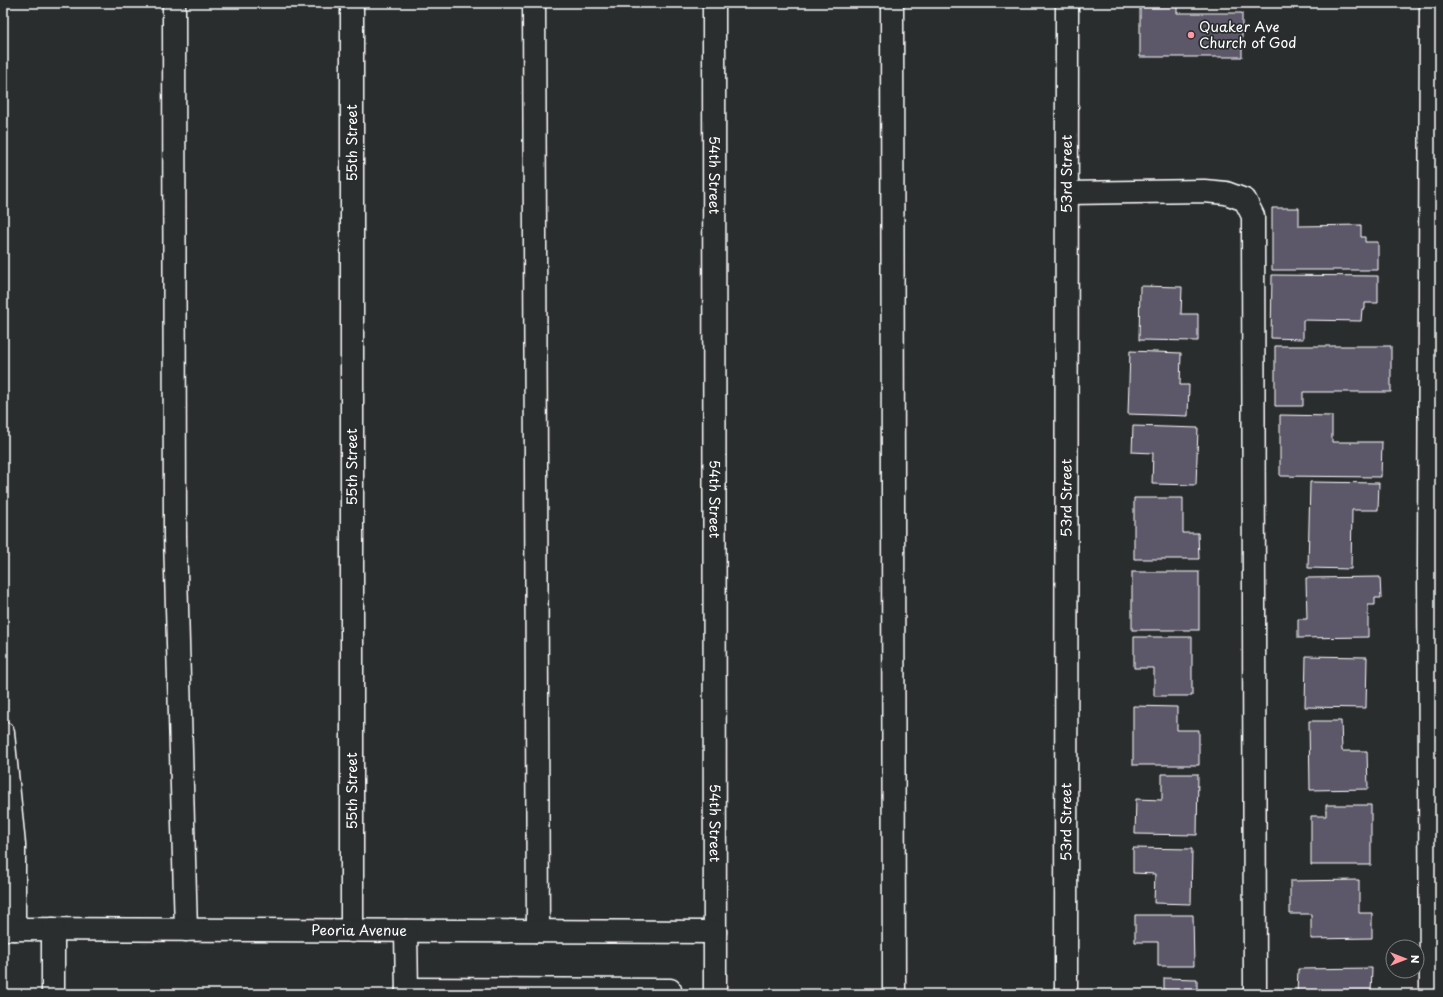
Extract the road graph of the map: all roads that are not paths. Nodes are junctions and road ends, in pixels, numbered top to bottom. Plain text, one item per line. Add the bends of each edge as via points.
1 (174, 3) edge
2 (352, 3) edge
3 (534, 3) edge
4 (714, 3) edge
5 (892, 3) edge
6 (1067, 3) edge
7 (1432, 3) edge
8 (1067, 193) junction
9 (3, 733) edge
10 (8, 929) edge
11 (52, 930) junction
12 (186, 930) junction
13 (352, 931) junction
14 (406, 931) junction
15 (538, 931) junction
16 (715, 932) junction
17 (407, 992) edge
18 (670, 992) edge
19 (53, 994) edge
20 (715, 994) edge
21 (894, 994) edge
22 (1066, 994) edge
23 (1255, 994) edge
24 (1431, 994) edge

1 - 12 street via 175,536
2 - 13 street, 55th Street
3 - 15 street
4 - 16 street, 54th Street
5 - 21 street
6 - 8 street, 53rd Street
7 - 24 street via 1429,550
8 - 22 street, 53rd Street
8 - 23 street via 1226,193 1245,200 1253,216
9 - 10 street via 14,845
10 - 11 street, Peoria Avenue
11 - 12 street, Peoria Avenue
11 - 19 street
12 - 13 street, Peoria Avenue
13 - 14 street, Peoria Avenue
14 - 15 street, Peoria Avenue
14 - 17 street
15 - 16 street, Peoria Avenue
16 - 20 street, 54th Street
17 - 18 street

